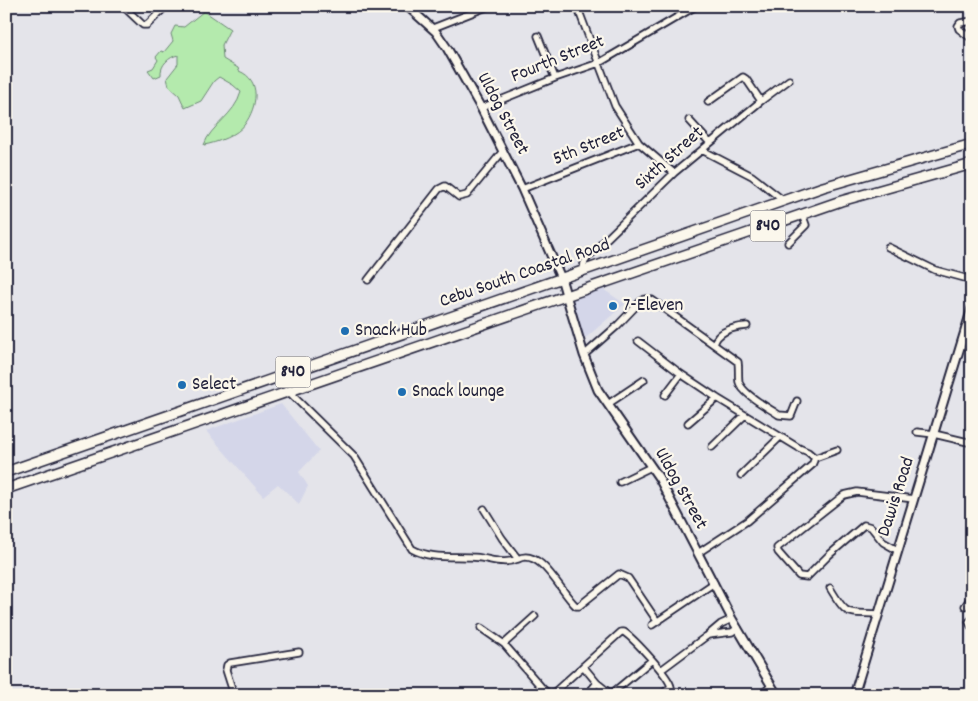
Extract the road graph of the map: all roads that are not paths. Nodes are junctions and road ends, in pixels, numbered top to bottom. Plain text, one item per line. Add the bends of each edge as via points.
1 (166, 6) edge
2 (407, 6) edge
3 (489, 6) edge
4 (577, 6) edge
5 (696, 6) edge
6 (125, 8) edge
7 (972, 20) edge
8 (433, 28) junction
9 (538, 36) dead end
10 (972, 40) edge
11 (599, 63) junction
12 (555, 78) junction
13 (789, 80) dead end
14 (761, 101) junction
15 (708, 102) dead end
16 (481, 108) junction
17 (689, 120) dead end
18 (639, 143) junction
19 (710, 143) junction
20 (972, 144) edge
21 (702, 150) junction
22 (503, 151) junction
23 (972, 164) edge
24 (674, 173) junction
25 (522, 189) junction
26 (784, 201) junction
27 (802, 214) junction
28 (788, 243) dead end
29 (888, 247) dead end
30 (583, 271) junction
31 (561, 278) junction
32 (368, 280) dead end
33 (972, 280) edge
34 (567, 295) junction
35 (972, 308) edge
36 (747, 326) dead end
37 (638, 341) dead end
38 (714, 344) junction
39 (584, 355) junction
40 (681, 374) junction
41 (644, 380) dead end
42 (289, 392) junction
43 (665, 395) dead end
44 (717, 398) junction
45 (797, 402) dead end
46 (608, 404) junction
47 (745, 415) junction
48 (688, 423) dead end
49 (917, 432) dead end
50 (934, 434) junction
51 (780, 437) junction
52 (972, 443) edge
53 (712, 447) dead end
54 (837, 450) dead end
55 (815, 458) junction
56 (651, 467) junction
57 (6, 472) edge
58 (741, 475) dead end
59 (620, 482) dead end
60 (6, 489) edge
61 (914, 499) junction
62 (484, 509) dead end
63 (897, 550) junction
64 (698, 553) junction
65 (518, 559) junction
66 (714, 583) junction
67 (830, 588) dead end
68 (972, 596) edge
69 (965, 606) dead end
70 (879, 614) junction
71 (535, 616) dead end
72 (732, 619) junction
73 (972, 619) edge
74 (481, 628) dead end
75 (738, 628) junction
76 (972, 628) edge
77 (708, 636) junction
78 (504, 644) junction
79 (299, 652) dead end
80 (652, 660) junction
81 (583, 666) junction
82 (661, 670) junction
83 (597, 683) junction
84 (771, 686) junction
85 (543, 689) junction
86 (611, 694) edge
87 (234, 695) edge
88 (538, 695) edge
89 (551, 695) edge
90 (587, 695) edge
91 (661, 695) edge
92 (761, 695) edge
93 (777, 695) edge
94 (854, 695) edge

1 - 6 street via 147,25
2 - 8 street, Uldog Street
3 - 8 street
4 - 11 street
5 - 11 street, Fourth Street
7 - 10 street via 958,26
8 - 16 street, Uldog Street
9 - 12 street
11 - 12 street, Fourth Street
11 - 18 street via 615,106
12 - 16 street, Fourth Street
13 - 14 street, Sixth Street
14 - 15 street via 743,77
14 - 19 street, Sixth Street
16 - 22 street, Uldog Street
17 - 19 street
18 - 24 street
18 - 25 street, 5th Street
19 - 21 street, Sixth Street
20 - 26 highway, Cebu South Coastal Road / 840
21 - 24 street, Sixth Street
21 - 26 street via 752,176
22 - 25 street, Uldog Street
22 - 32 street via 467,196 459,197 445,186 439,189
23 - 27 highway, Cebu South Coastal Road / 840
24 - 30 street, Sixth Street via 588,257
25 - 31 street, Uldog Street
26 - 30 highway, Cebu South Coastal Road / 840
27 - 28 street via 806,225
27 - 34 highway, Cebu South Coastal Road / 840
29 - 33 street via 935,270
30 - 31 highway, Cebu South Coastal Road / 840
31 - 34 street, Uldog Street
31 - 57 highway, Cebu South Coastal Road / 840
34 - 39 street, Uldog Street
34 - 42 highway, Cebu South Coastal Road / 840
35 - 50 street, Dawis Road
36 - 38 street via 730,329
37 - 40 street
38 - 39 street via 646,299
38 - 45 street via 738,362 742,388 771,410 790,416
39 - 46 street, Uldog Street via 598,390
40 - 43 street
40 - 44 street
41 - 46 street
42 - 60 highway, Cebu South Coastal Road / 840
42 - 65 street via 354,456 412,549 420,554 456,558 500,562
44 - 47 street
44 - 48 street
46 - 56 street, Uldog Street
47 - 51 street
47 - 53 street
49 - 50 street
50 - 52 street
50 - 61 street, Dawis Road
51 - 55 street
51 - 58 street
54 - 55 street
55 - 64 street via 812,465 746,521
56 - 59 street
56 - 64 street, Uldog Street
61 - 63 street, Dawis Road
61 - 63 street via 856,492 844,495 778,548 799,576 807,577 864,525 871,527 883,542
62 - 65 street
63 - 70 street, Dawis Road
64 - 66 street, Uldog Street
65 - 66 street via 531,556 541,563 576,606 619,574 623,575 628,578 654,623
66 - 72 street, Uldog Street
67 - 70 street via 848,612
68 - 69 street
70 - 94 street, Dawis Road
71 - 78 street
72 - 75 street, Uldog Street
72 - 77 street via 720,624
73 - 76 street via 969,622
74 - 78 street
75 - 77 street
75 - 84 street, Uldog Street
77 - 82 street
78 - 85 street
79 - 87 street via 230,663 226,670
80 - 81 street via 622,632
80 - 82 street
80 - 86 street
81 - 83 street
81 - 89 street
82 - 91 street via 671,687
83 - 86 street
83 - 90 street
84 - 92 street
84 - 93 street, Uldog Street
85 - 88 street
85 - 89 street

